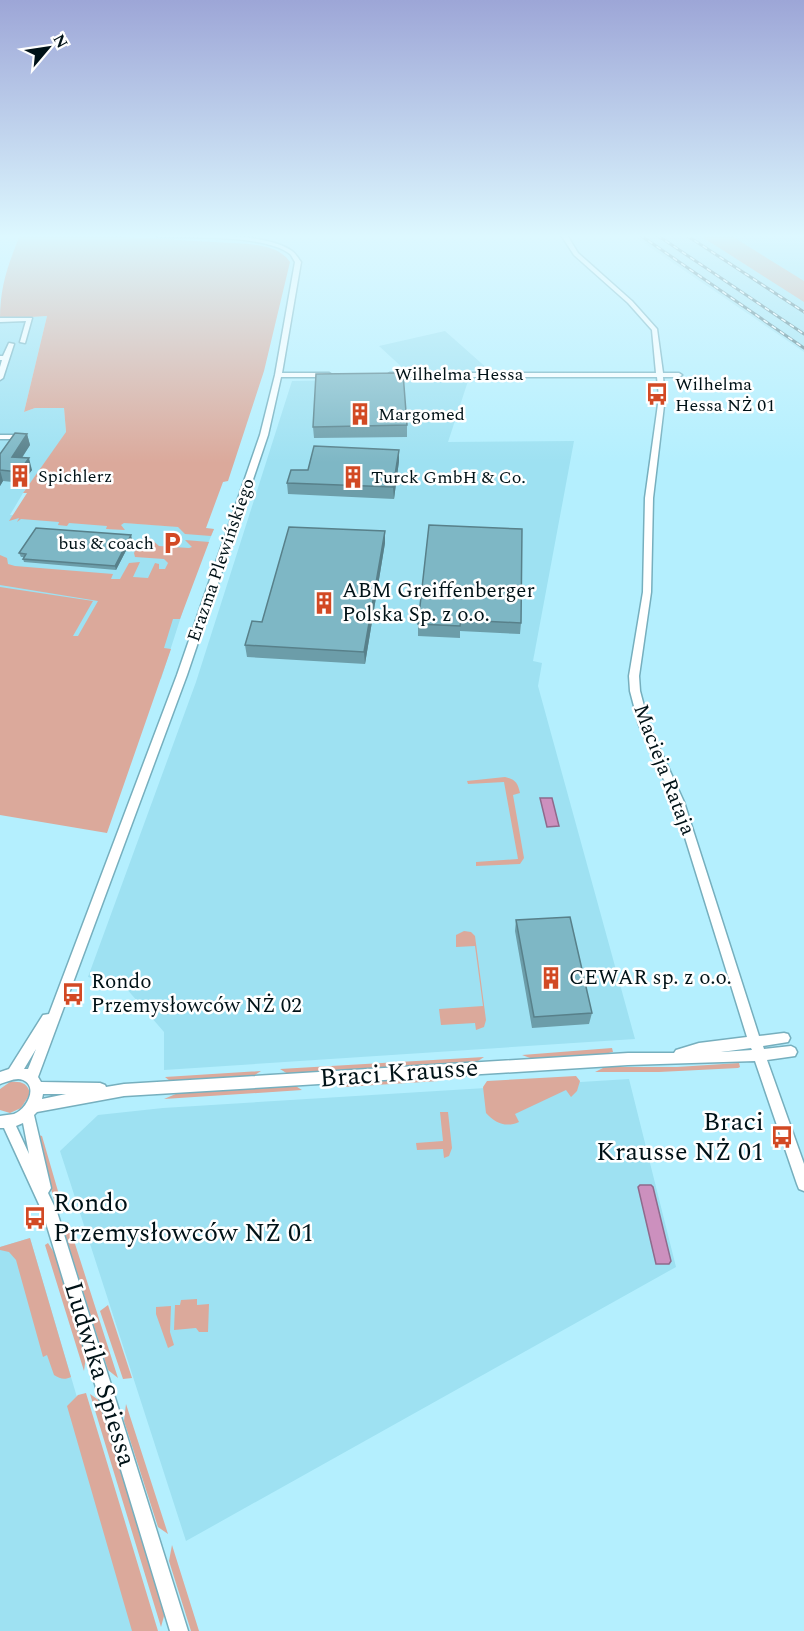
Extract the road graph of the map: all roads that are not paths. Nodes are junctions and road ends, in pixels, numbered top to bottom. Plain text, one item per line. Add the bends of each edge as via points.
1 (290, 311) edge
2 (637, 311) edge
3 (0, 320) edge
4 (23, 342) dead end
5 (11, 344) dead end
6 (3, 358) edge
7 (660, 372) junction
8 (678, 372) dead end
9 (278, 375) junction
10 (338, 375) edge
11 (386, 375) edge
12 (0, 378) edge
13 (0, 437) edge
14 (20, 437) edge
15 (63, 990) junction
16 (784, 1038) dead end
17 (755, 1042) junction
18 (791, 1052) dead end
19 (760, 1056) junction
20 (674, 1057) junction
21 (14, 1073) junction
22 (0, 1078) edge
23 (35, 1083) junction
24 (124, 1090) junction
25 (30, 1110) junction
26 (4, 1123) edge
27 (804, 1184) edge
28 (50, 1212) junction
29 (179, 1631) edge

1 - 9 street, Erazma Plewińskiego
2 - 7 street, Macieja Rataja via 655,330
3 - 4 street via 30,319
5 - 6 street
6 - 12 street
7 - 8 street, Wilhelma Hessa
7 - 11 street, Wilhelma Hessa
7 - 17 street, Macieja Rataja via 662,397 649,498 648,592 634,691 648,734 679,802
9 - 10 street
9 - 15 street, Erazma Plewińskiego via 264,435 182,675
13 - 14 street
15 - 21 street, Erazma Plewińskiego
15 - 23 street, Erazma Plewińskiego
16 - 17 street, Braci Krausse
17 - 19 street, Macieja Rataja
17 - 20 street, Braci Krausse via 699,1049
18 - 19 street, Braci Krausse
19 - 20 street, Braci Krausse
19 - 27 street, Macieja Rataja
20 - 24 street, Braci Krausse
21 - 22 street
21 - 23 street, Braci Krausse
23 - 24 street, Braci Krausse
23 - 25 street, Erazma Plewińskiego
24 - 25 street, Braci Krausse
25 - 26 street, Braci Krausse
25 - 28 street
26 - 28 street, Ludwika Spiessa
28 - 29 street, Ludwika Spiessa

